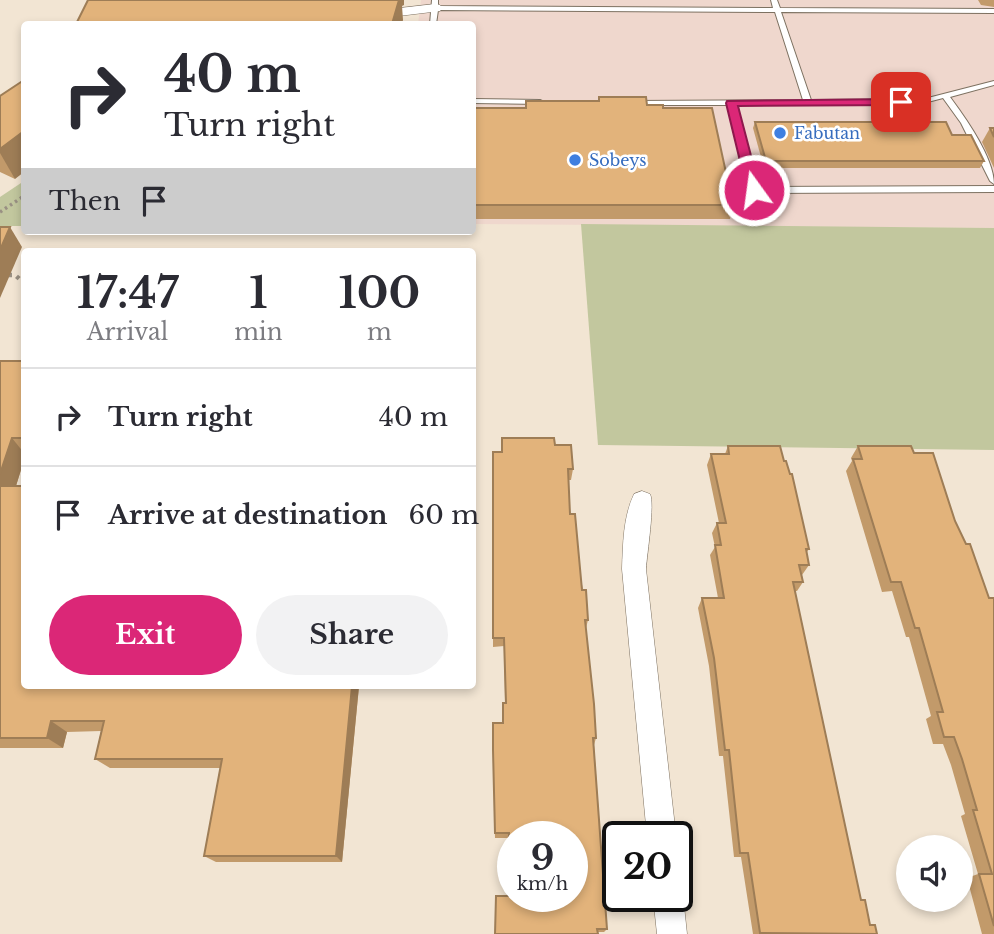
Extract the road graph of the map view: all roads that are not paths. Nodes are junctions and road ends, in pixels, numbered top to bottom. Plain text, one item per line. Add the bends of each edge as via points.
1 (517, 0) edge
2 (774, 0) edge
3 (435, 4) edge
4 (470, 4) edge
5 (517, 9) junction
6 (778, 10) junction
7 (994, 11) edge
8 (358, 14) edge
9 (994, 83) edge
10 (946, 97) junction
11 (476, 101) edge
12 (544, 103) edge
13 (627, 103) edge
14 (732, 103) junction
15 (808, 103) junction
16 (994, 181) edge
17 (994, 189) edge
18 (642, 501) dead end
19 (660, 821) edge
20 (670, 912) edge
21 (672, 934) edge

1 - 5 lane
2 - 6 lane
3 - 4 lane
3 - 8 street via 381,15
4 - 5 lane
5 - 6 lane
6 - 7 lane
6 - 15 lane
9 - 10 lane
10 - 15 lane via 924,102
10 - 16 lane via 965,123
11 - 12 lane
13 - 14 lane
14 - 15 lane
14 - 17 lane via 754,190
18 - 19 street via 635,569
20 - 21 street

